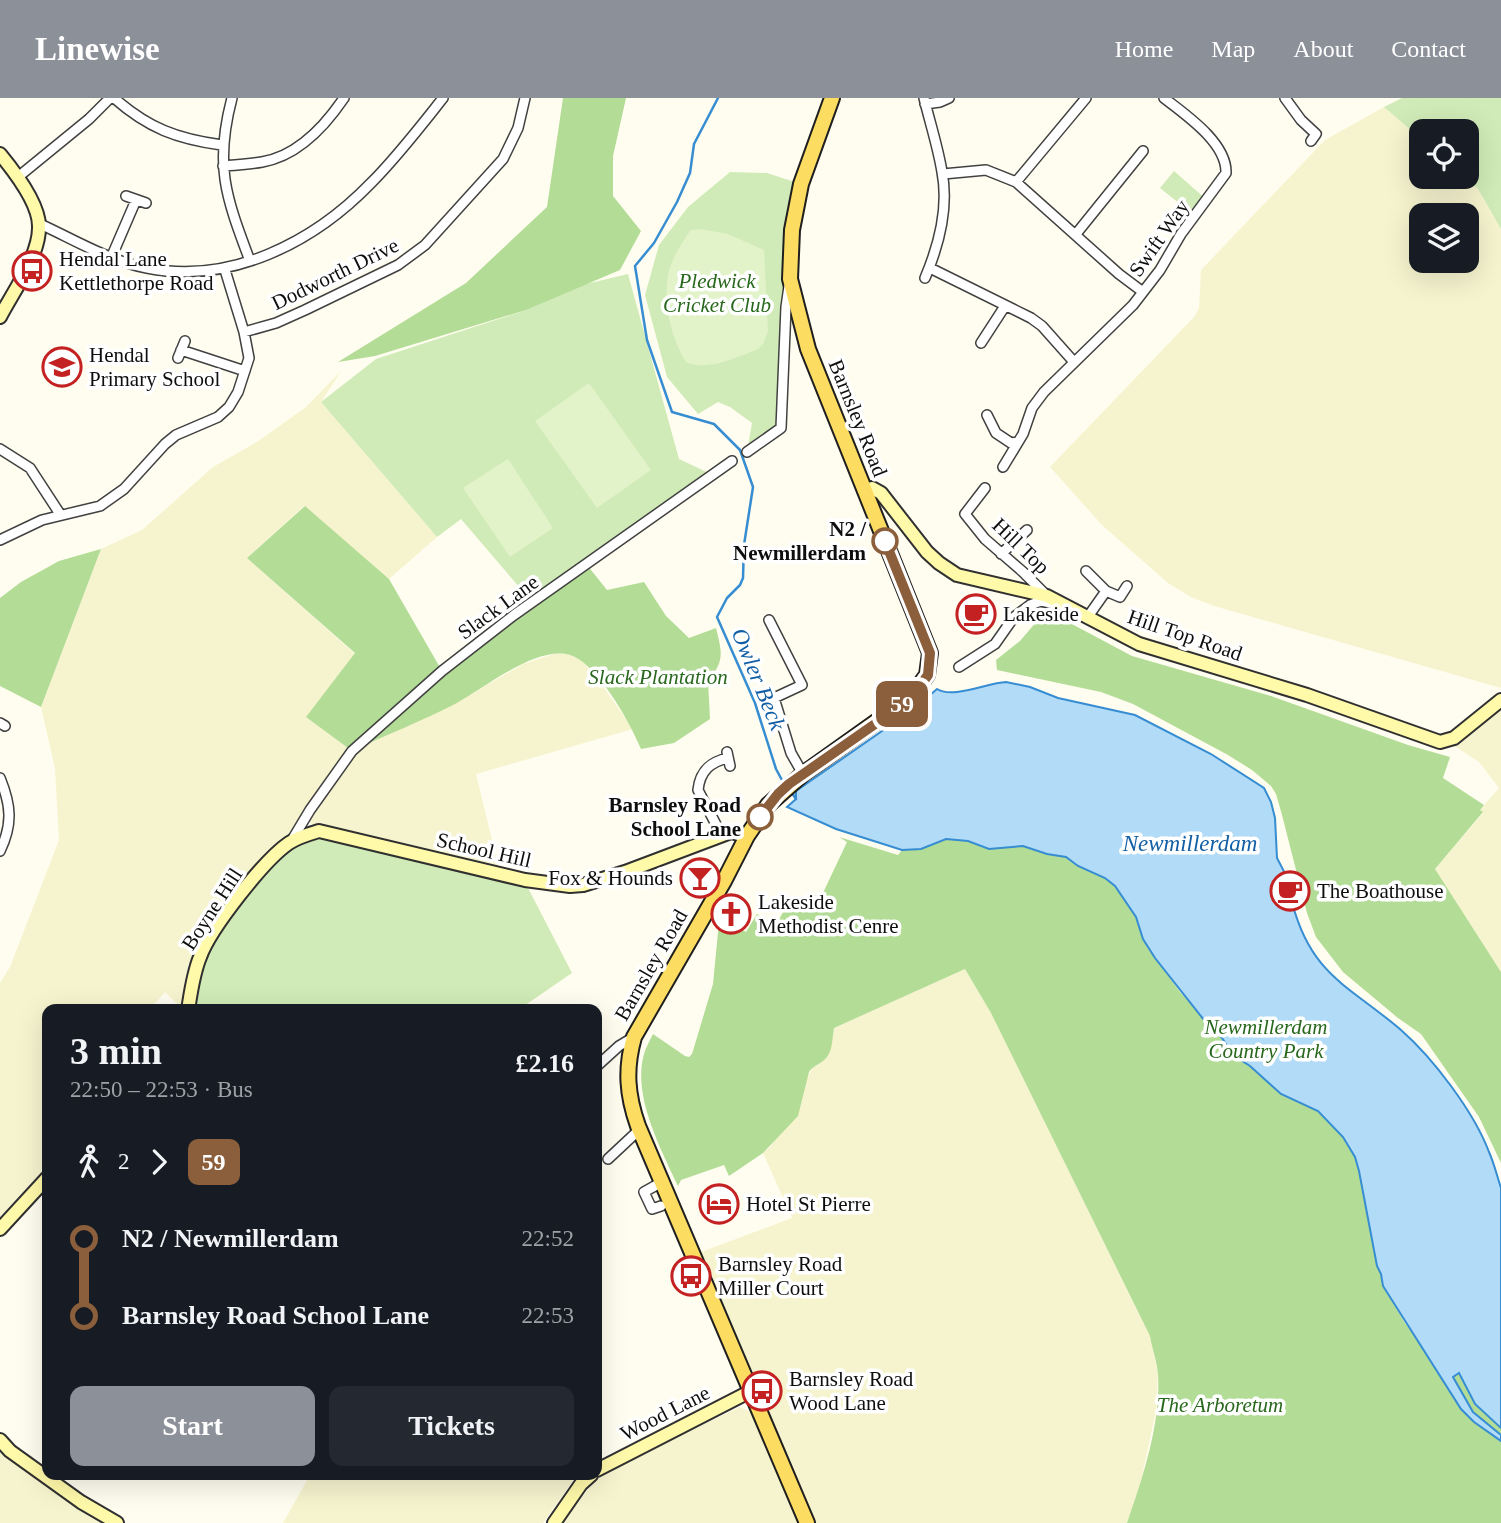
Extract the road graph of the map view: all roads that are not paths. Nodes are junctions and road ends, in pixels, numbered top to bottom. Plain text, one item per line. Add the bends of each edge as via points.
1 (112, 98) edge
2 (232, 98) edge
3 (344, 98) edge
4 (443, 98) edge
5 (525, 98) edge
6 (832, 98) edge
7 (949, 98) edge
8 (1164, 98) edge
9 (1285, 98) edge
10 (925, 101) edge
11 (1083, 102) edge
12 (1089, 114) dead end
13 (1317, 138) dead end
14 (222, 145) junction
15 (0, 154) edge
16 (1137, 154) dead end
17 (223, 166) junction
18 (943, 174) junction
19 (18, 177) junction
20 (1016, 182) junction
21 (126, 196) dead end
22 (40, 224) junction
23 (1076, 234) junction
24 (111, 258) junction
25 (250, 261) junction
26 (929, 268) junction
27 (225, 270) junction
28 (925, 278) dead end
29 (790, 279) junction
30 (1143, 292) junction
31 (1005, 306) junction
32 (0, 317) edge
33 (244, 332) junction
34 (988, 339) dead end
35 (181, 350) dead end
36 (1074, 362) junction
37 (245, 370) junction
38 (1044, 392) junction
39 (1052, 400) dead end
40 (986, 415) dead end
41 (1018, 442) junction
42 (0, 449) edge
43 (747, 452) dead end
44 (732, 461) dead end
45 (1003, 467) dead end
46 (985, 488) dead end
47 (864, 491) junction
48 (60, 514) junction
49 (1027, 530) dead end
50 (0, 540) edge
51 (1001, 554) junction
52 (1086, 571) dead end
53 (1127, 586) dead end
54 (1106, 591) junction
55 (1047, 596) junction
56 (1063, 606) junction
57 (1087, 618) junction
58 (769, 620) dead end
59 (959, 667) dead end
60 (1501, 699) edge
61 (728, 758) dead end
62 (803, 774) junction
63 (0, 778) edge
64 (310, 810) junction
65 (319, 831) junction
66 (722, 836) junction
67 (747, 836) junction
68 (291, 842) junction
69 (0, 851) edge
70 (189, 1004) edge
71 (634, 1037) junction
72 (602, 1061) edge
73 (639, 1130) junction
74 (608, 1159) dead end
75 (662, 1182) junction
76 (42, 1183) edge
77 (661, 1206) dead end
78 (0, 1229) edge
79 (751, 1391) junction
80 (0, 1440) edge
81 (602, 1467) edge
82 (42, 1474) edge
83 (50, 1480) edge
84 (585, 1480) edge
85 (117, 1523) edge
86 (554, 1523) edge
87 (807, 1523) edge

1 - 14 street via 178,137
1 - 19 street
2 - 14 street
3 - 17 street via 330,119 298,147 264,162
4 - 25 street via 347,206 292,242
5 - 33 street, Dodworth Drive via 518,128 503,159 425,245 398,265 305,310
6 - 29 main road, Barnsley Road via 801,184 792,230
7 - 10 street
8 - 30 street, Swift Way via 1216,145 1226,173
9 - 13 street
10 - 18 street
11 - 12 street
11 - 20 street
14 - 17 street
15 - 19 street
16 - 23 street
17 - 25 street via 228,199
18 - 20 street via 986,170
18 - 26 street via 942,222
19 - 22 street
20 - 23 street
21 - 24 street via 141,201
22 - 24 street
22 - 32 street via 30,261
23 - 30 street
24 - 27 street via 164,271
25 - 27 street
26 - 28 street
26 - 31 street
27 - 33 street
29 - 43 street via 781,428
29 - 47 main road, Barnsley Road via 808,349
30 - 36 street, Swift Way
31 - 34 street
31 - 36 street via 1042,326
33 - 37 street via 249,358
35 - 37 street
36 - 38 street, Swift Way
37 - 48 street via 229,407 218,417 176,435 113,499 78,513
38 - 39 street
38 - 41 street, Swift Way
40 - 41 street via 996,433 1011,443
41 - 45 street, Swift Way
42 - 48 street via 30,468
44 - 64 street, Slack Lane via 442,671 352,751
46 - 51 street, Hill Top via 965,514
47 - 55 street, Hill Top Road via 872,488 881,493 927,552 957,575
47 - 62 main road, Barnsley Road via 930,653 929,669 911,696
48 - 50 street
49 - 51 street
51 - 55 street, Hill Top
52 - 54 street
53 - 54 street via 1120,597
54 - 57 street
55 - 56 street, Hill Top Road
56 - 57 street, Hill Top Road
56 - 59 street via 1041,601 1030,605 1014,617 995,644
57 - 60 street, Hill Top Road via 1139,644 1434,740 1447,741 1459,734
58 - 62 street via 802,685 775,698 791,753
61 - 66 street via 703,772 698,790
62 - 67 main road, Barnsley Road via 768,805
63 - 69 street via 10,805
64 - 65 street via 311,823
64 - 68 street, Slack Lane
65 - 66 street, School Hill via 525,880 569,886 625,872
65 - 68 street
66 - 67 street, School Hill via 731,832
67 - 71 main road, Barnsley Road
68 - 70 street, Boyne Hill via 262,868 201,954
71 - 72 street
71 - 73 main road, Barnsley Road via 627,1082
73 - 74 street
73 - 75 main road, Barnsley Road
75 - 77 street via 644,1192 652,1209
75 - 79 main road, Barnsley Road
76 - 78 street
79 - 81 street, Wood Lane
79 - 87 main road, Barnsley Road
80 - 82 street
83 - 85 street
84 - 86 street, Wood Lane

